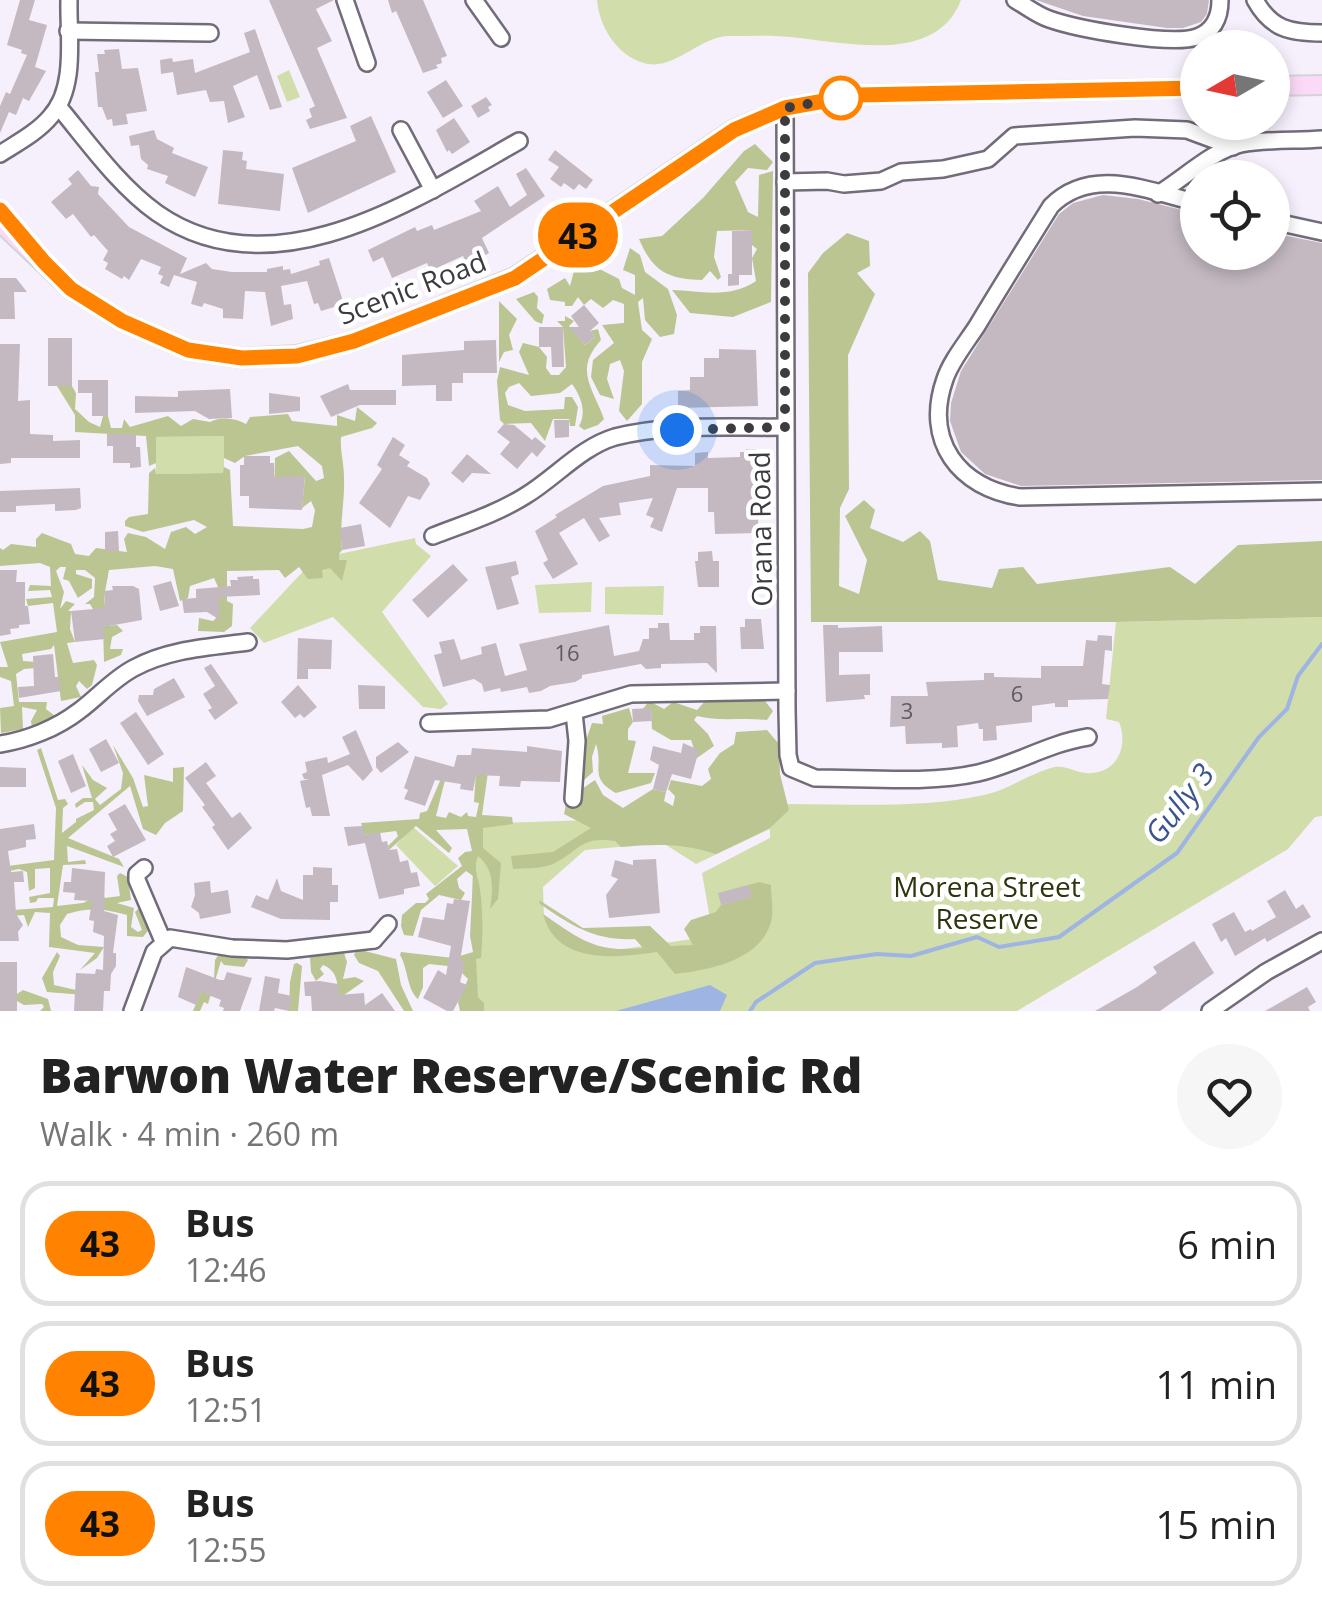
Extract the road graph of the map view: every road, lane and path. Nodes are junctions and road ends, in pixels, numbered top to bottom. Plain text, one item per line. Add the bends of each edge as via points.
1 (69, 0) edge
2 (345, 0) edge
3 (474, 0) edge
4 (1015, 0) edge
5 (1220, 0) edge
6 (1255, 0) edge
7 (68, 31) junction
8 (210, 33) dead end
9 (1322, 33) edge
10 (501, 38) dead end
11 (366, 63) dead end
12 (1322, 85) edge
13 (1290, 86) edge
14 (1180, 88) edge
15 (58, 106) junction
16 (785, 108) junction
17 (402, 130) dead end
18 (28, 135) junction
19 (1322, 139) edge
20 (519, 140) dead end
21 (1233, 147) junction
22 (0, 154) edge
23 (0, 165) edge
24 (785, 182) junction
25 (433, 190) junction
26 (1158, 194) junction
27 (1180, 199) edge
28 (0, 210) edge
29 (0, 222) edge
30 (1290, 224) edge
31 (1322, 232) edge
32 (44, 262) junction
33 (785, 427) junction
34 (1322, 492) edge
35 (433, 536) dead end
36 (248, 642) dead end
37 (787, 691) junction
38 (574, 714) junction
39 (429, 723) dead end
40 (1088, 737) dead end
41 (0, 744) edge
42 (573, 798) dead end
43 (144, 868) dead end
44 (388, 924) dead end
45 (163, 941) junction
46 (1322, 941) edge
47 (132, 1011) edge
48 (1210, 1011) edge

1 - 7 street
2 - 11 street
3 - 10 street
4 - 5 street via 1085,29 1182,40 1212,28
6 - 9 street via 1280,29
7 - 8 street
7 - 15 street via 66,86
12 - 13 main road
14 - 16 main road, Scenic Road via 858,95
15 - 18 street
15 - 25 street via 158,213 241,246 318,238
16 - 24 street, Orana Road
16 - 32 main road, Scenic Road via 734,130 515,278 328,350 246,358 188,350 122,321 71,289
17 - 25 street
18 - 22 street
18 - 23 street
19 - 21 street
20 - 25 street
21 - 24 street via 1187,130 1014,136 988,159 901,172 847,190 827,181
21 - 26 street
24 - 33 street, Orana Road
26 - 27 street
26 - 34 street via 1088,183 1050,206 946,376 938,418 952,460 982,486 1020,497
28 - 32 main road, Scenic Road
29 - 32 main road, Scenic Road
30 - 31 street
33 - 35 street via 616,437 502,510
33 - 37 street, Orana Road
36 - 41 street via 152,660 59,724
37 - 38 street via 632,694
37 - 40 street, Orana Road via 791,768 815,778 971,774
38 - 39 street
38 - 42 street
43 - 45 street via 136,878
44 - 45 street via 380,943 286,950
45 - 47 street
46 - 48 street

